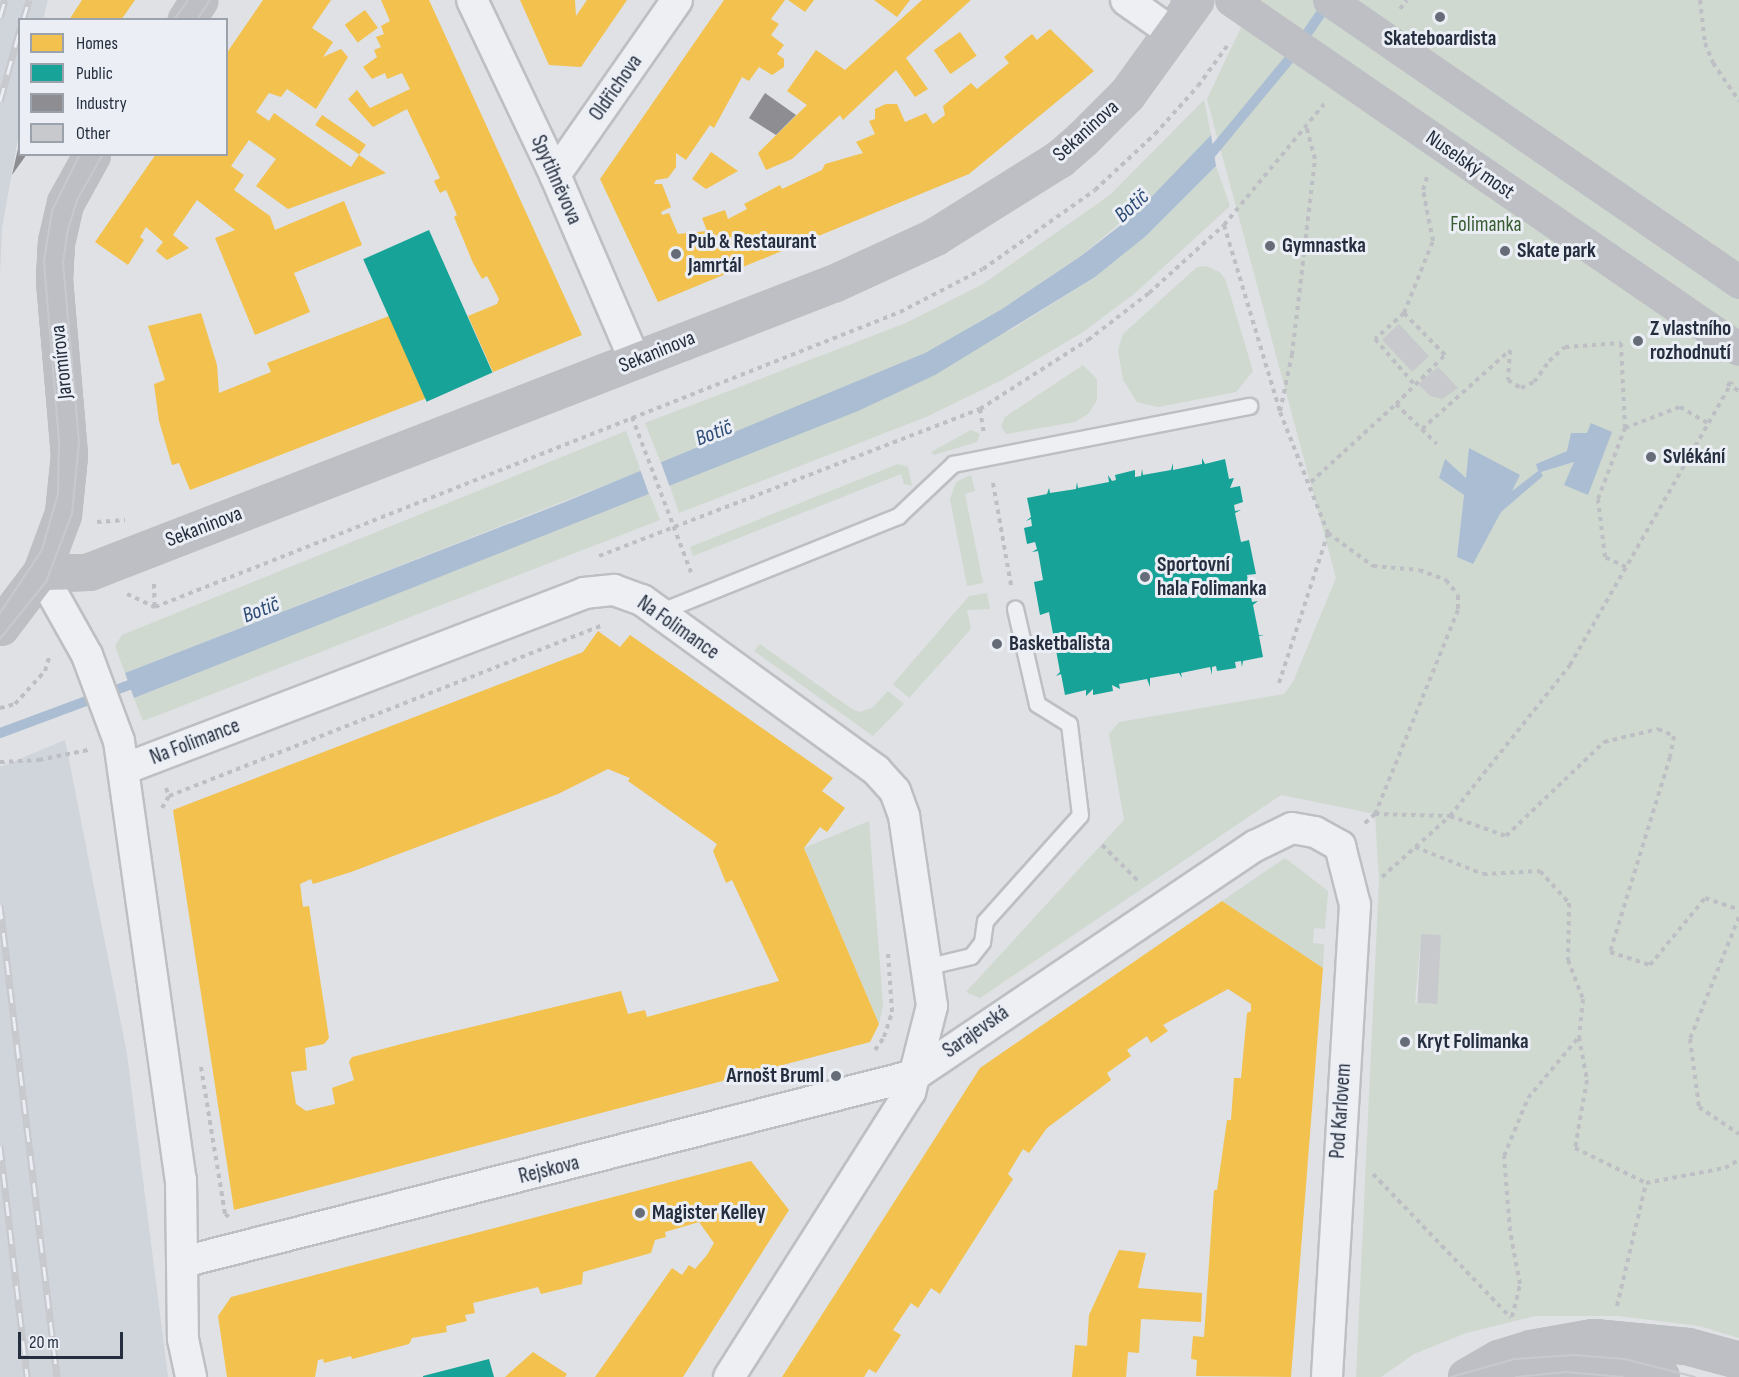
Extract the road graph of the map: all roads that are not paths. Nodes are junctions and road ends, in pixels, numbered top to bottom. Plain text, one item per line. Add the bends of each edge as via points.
1 (200, 0) edge
2 (472, 0) edge
3 (676, 0) edge
4 (1126, 0) edge
5 (1195, 0) edge
6 (1231, 0) edge
7 (1329, 0) edge
8 (187, 18) edge
9 (1173, 33) junction
10 (91, 156) edge
11 (555, 175) junction
12 (1739, 282) edge
13 (635, 361) junction
14 (1736, 364) edge
15 (1249, 406) dead end
16 (41, 573) junction
17 (1016, 609) road end
18 (659, 612) junction
19 (0, 627) edge
20 (122, 755) junction
21 (1340, 846) joint
22 (925, 967) junction
23 (915, 1075) junction
24 (183, 1262) junction
25 (1739, 1360) edge
26 (191, 1377) edge
27 (729, 1377) edge
28 (1327, 1377) edge
29 (1466, 1377) edge
30 (1480, 1377) edge
31 (1661, 1377) edge

1 - 8 main road
2 - 11 street, Spytihněvova
3 - 11 street, Oldřichova
4 - 9 street
5 - 9 main road, Sekaninova
6 - 14 main road, Nuselský most, bridge
7 - 12 main road, bridge
9 - 13 main road, Sekaninova via 1127,94 1082,139 1049,165 934,237 834,283
10 - 16 main road, Jaromírova via 72,187 56,242 54,279 69,474 63,514
11 - 13 street, Spytihněvova
13 - 16 main road, Sekaninova via 88,572
15 - 18 lane via 953,464 898,516
16 - 19 main road, Jaromírova
16 - 20 street, Na Folimance via 87,655
17 - 22 lane via 1038,704 1069,724 1080,815 985,921 982,942 971,956
18 - 20 street, Na Folimance via 626,593 584,593 155,758
18 - 22 street, Na Folimance via 876,770 895,791 904,816
20 - 24 street, Na Folimance via 181,1180
21 - 23 street, Sarajevská via 1315,832 1292,828 1255,846
21 - 28 street, Pod Karlovem via 1355,905
22 - 23 street, Na Folimance via 932,1006
23 - 24 street, Rejskova
23 - 27 street via 910,1092
24 - 26 street, Na Folimance via 183,1339
25 - 29 main road via 1687,1346 1593,1337 1499,1358
30 - 31 main road via 1507,1370 1571,1364 1606,1365

